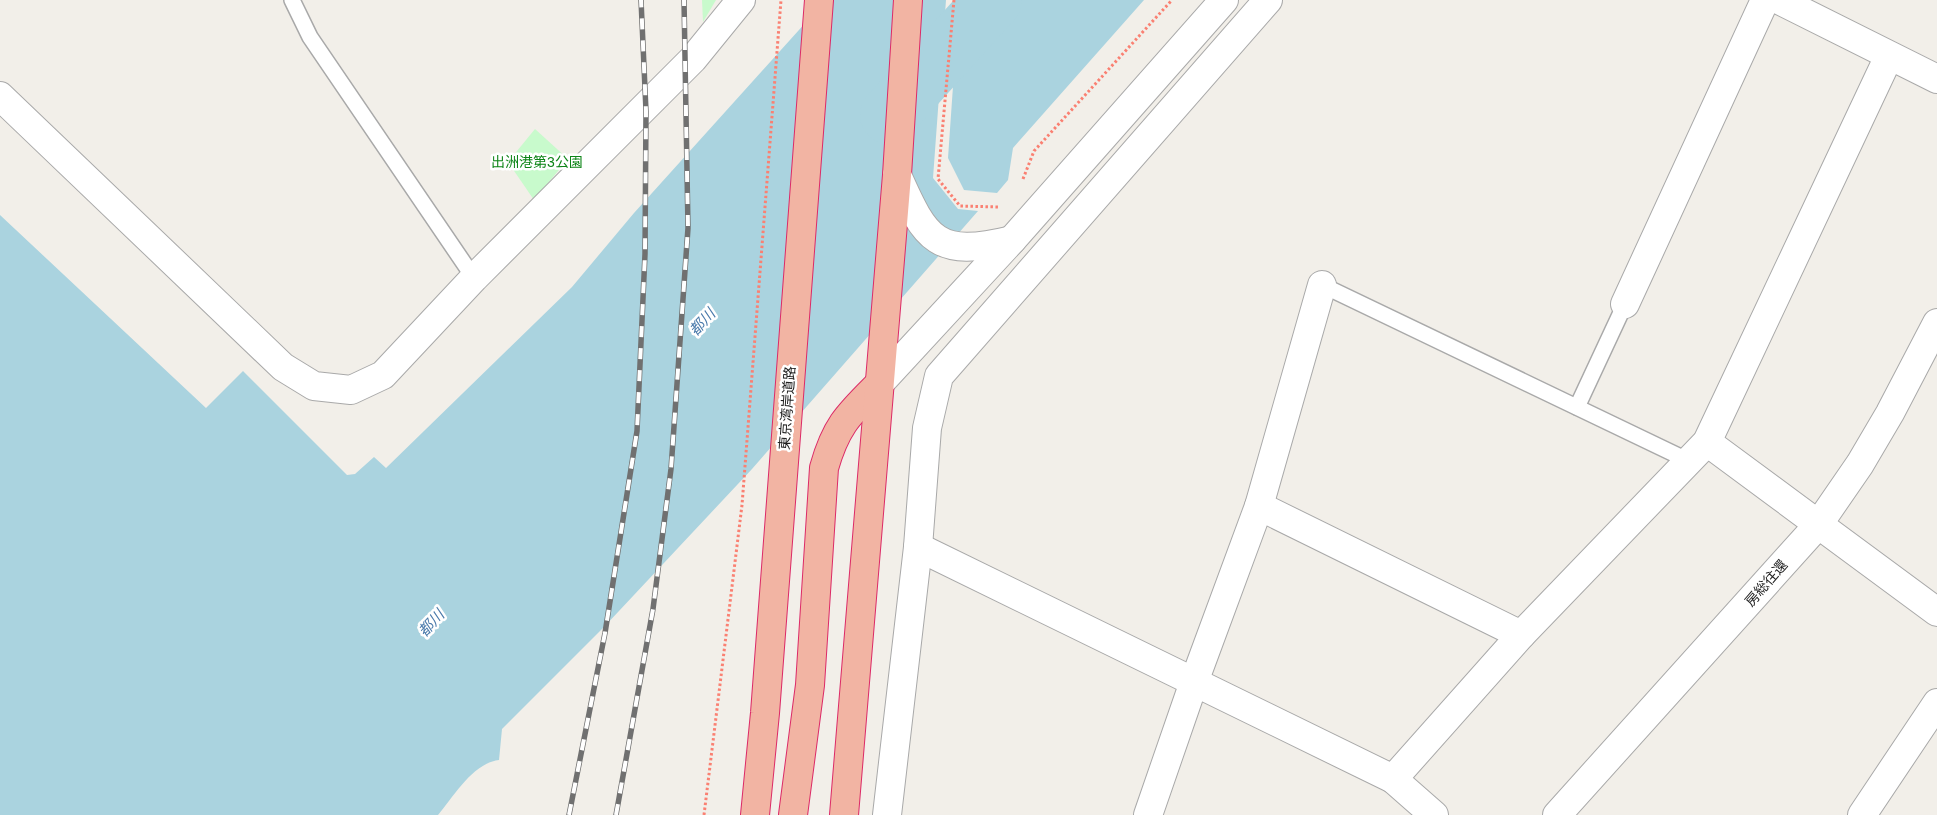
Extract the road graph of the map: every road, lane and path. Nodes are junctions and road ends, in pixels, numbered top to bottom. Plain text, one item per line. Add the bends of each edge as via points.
1 (292, 0) edge
2 (741, 0) edge
3 (781, 0) edge
4 (819, 0) edge
5 (908, 0) edge
6 (954, 0) edge
7 (1172, 0) edge
8 (1224, 0) edge
9 (1268, 0) edge
10 (1765, 0) edge
11 (1779, 0) edge
12 (1889, 56) junction
13 (1937, 79) edge
14 (0, 96) edge
15 (897, 175) junction
16 (1024, 178) dead end
17 (999, 208) dead end
18 (1012, 240) junction
19 (474, 278) junction
20 (1322, 285) joint
21 (1625, 304) joint
22 (1937, 323) edge
23 (879, 384) junction
24 (1577, 407) junction
25 (1707, 442) junction
26 (1689, 461) junction
27 (1259, 506) junction
28 (1818, 525) junction
29 (918, 547) junction
30 (1937, 612) edge
31 (1521, 635) junction
32 (1194, 682) junction
33 (1937, 703) edge
34 (1393, 779) junction
35 (1869, 812) edge
36 (704, 815) edge
37 (754, 815) edge
38 (793, 815) edge
39 (844, 815) edge
40 (887, 815) edge
41 (1148, 815) edge
42 (1434, 815) edge
43 (1557, 815) edge

1 - 19 lane via 310,37
2 - 19 street via 693,59
3 - 36 path via 742,505
4 - 37 highway, 東京湾岸道路 via 765,713
5 - 15 highway
6 - 17 path via 938,179 960,206
7 - 16 path via 1034,151
8 - 18 street
9 - 29 street via 939,376 927,428
10 - 21 street
11 - 12 street
12 - 13 street
12 - 25 street
14 - 19 street via 283,367 314,386 351,390 383,375
15 - 18 street via 914,215 937,240 953,246 980,248
15 - 23 highway
18 - 23 street
20 - 24 lane
20 - 27 street
21 - 24 lane
22 - 28 street, 房総往還 via 1860,464
23 - 38 highway via 837,431 824,468 810,685
23 - 39 highway
24 - 26 lane
25 - 26 street
25 - 28 street
26 - 31 street
27 - 31 street
27 - 32 street
28 - 30 street
28 - 43 street, 房総往還
29 - 32 street
29 - 40 street
31 - 34 street
32 - 34 street
32 - 41 street
33 - 35 street
34 - 42 street

